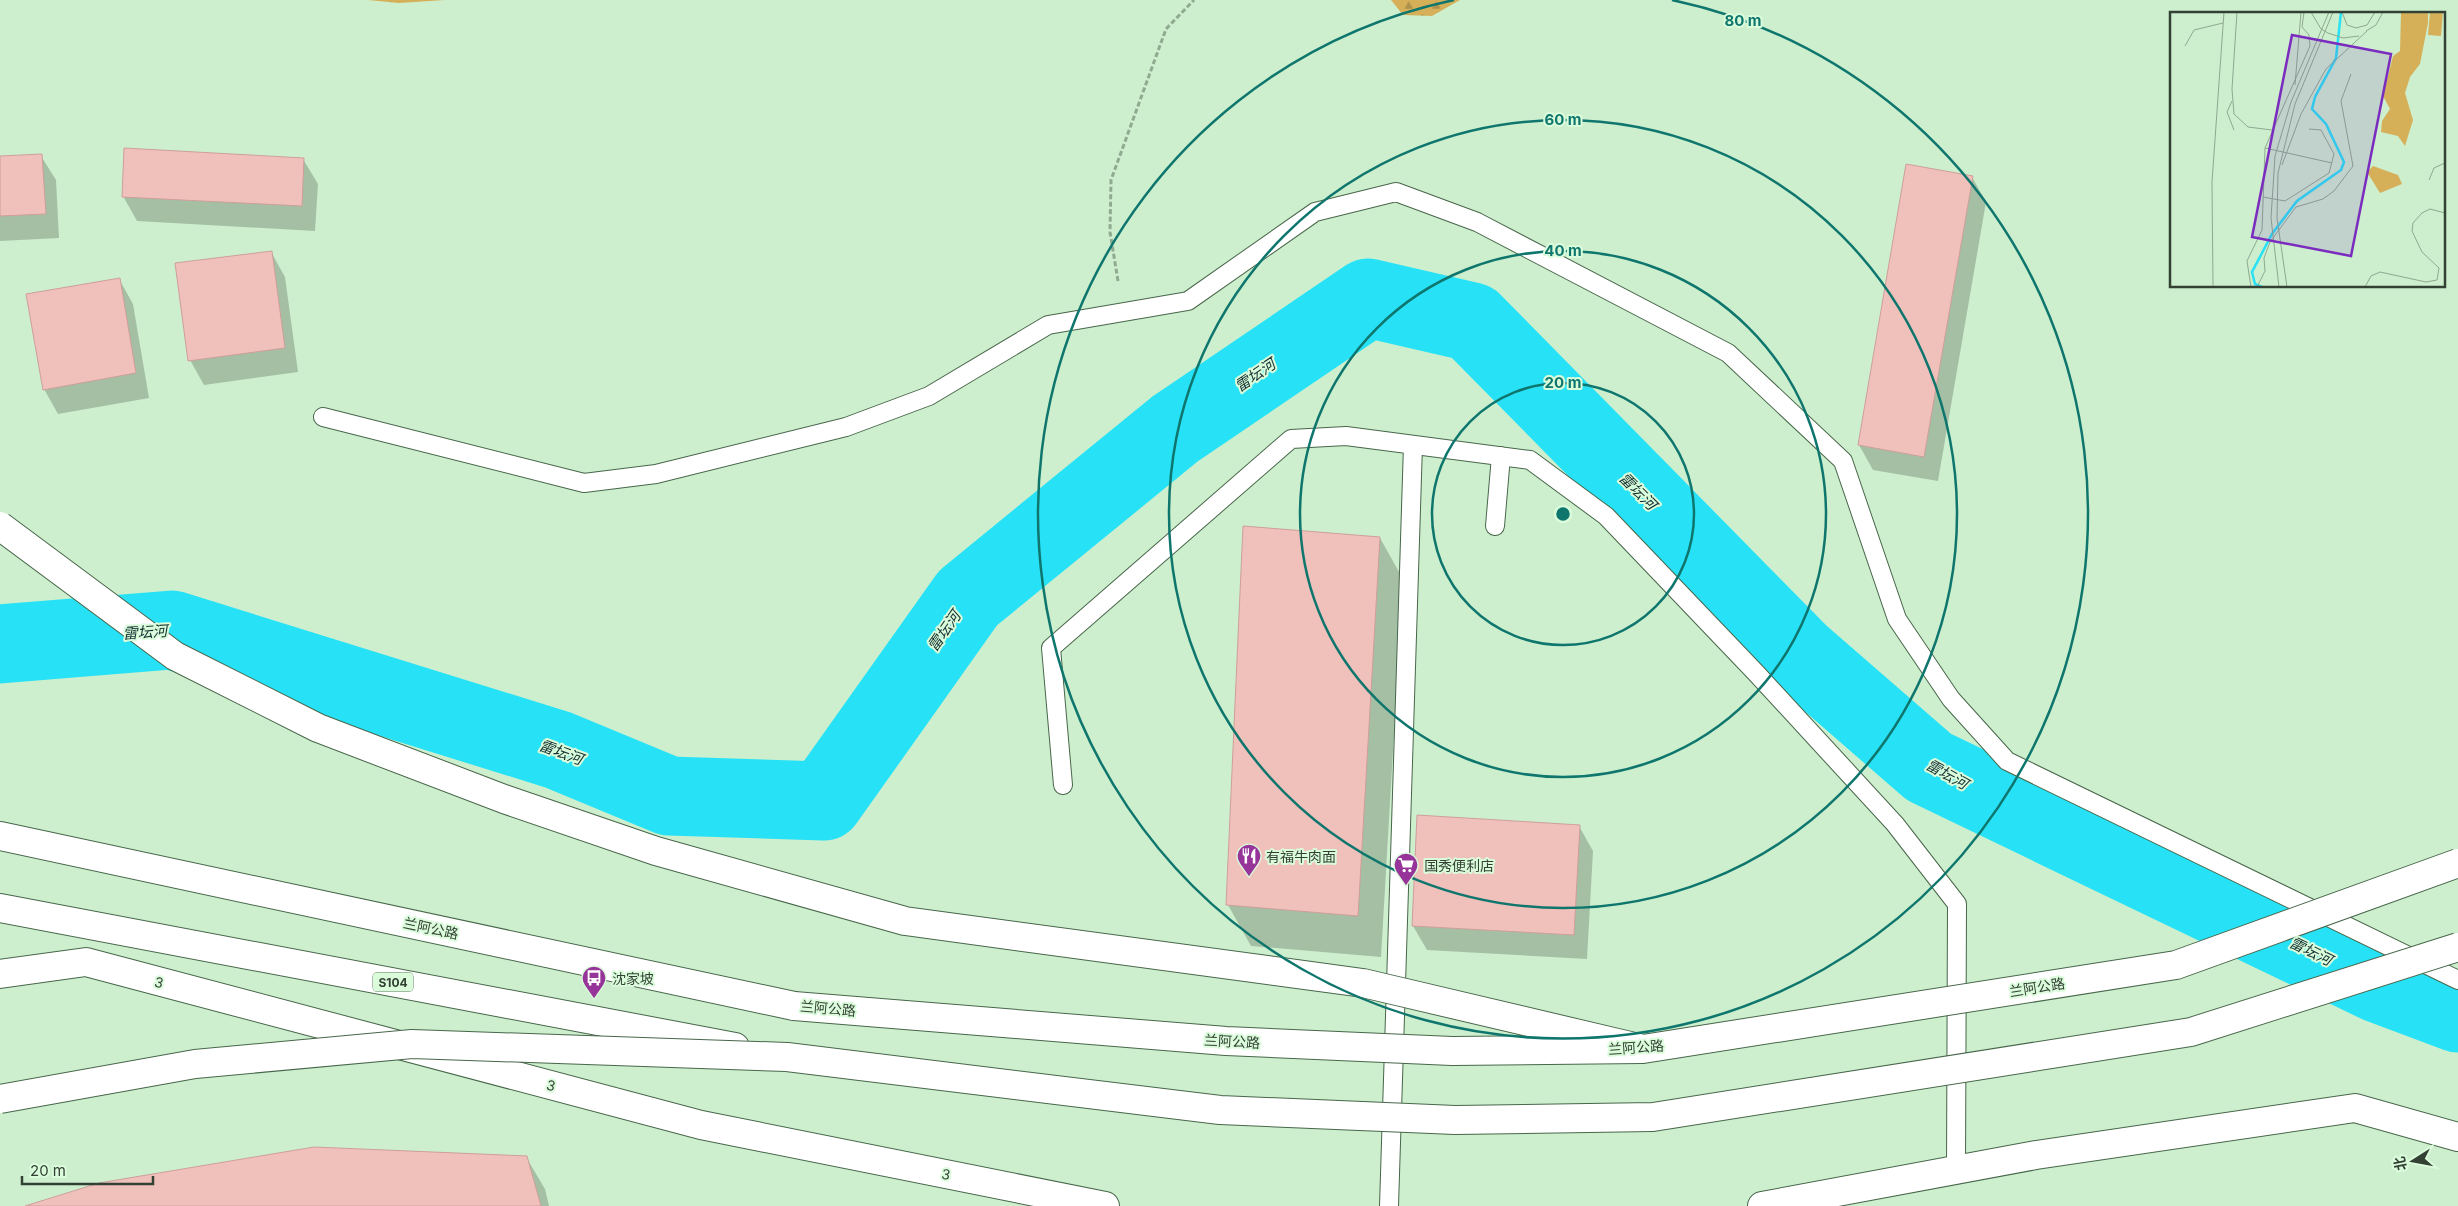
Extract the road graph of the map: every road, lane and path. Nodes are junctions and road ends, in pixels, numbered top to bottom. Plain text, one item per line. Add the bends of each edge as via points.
1 (1194, 0) edge
2 (1122, 312) junction
3 (323, 417) dead end
4 (1413, 445) junction
5 (1501, 456) junction
6 (0, 526) edge
7 (1495, 526) dead end
8 (1063, 785) dead end
9 (0, 836) edge
10 (2458, 862) edge
11 (0, 908) edge
12 (2458, 947) edge
13 (0, 974) edge
14 (2458, 980) edge
15 (1642, 1049) junction
16 (787, 1057) junction
17 (0, 1098) edge
18 (2458, 1137) edge
19 (1956, 1170) junction
20 (1105, 1206) edge
21 (1389, 1206) edge
22 (1762, 1206) edge

1 - 2 path via 1166,29 1112,180 1110,232
2 - 3 lane via 1048,325 929,396 846,427 656,474 584,483
2 - 14 lane via 1188,301 1315,212 1396,192 1477,222 1728,353 1843,461 1897,619 1951,699 2007,761
4 - 5 lane
4 - 8 lane via 1346,436 1291,440 1051,648
4 - 21 lane
5 - 7 lane
5 - 19 lane via 1530,460 1606,516 1895,824 1956,904
6 - 15 main road, bridge via 175,656 318,728 504,799 656,851 905,921 1362,983
9 - 15 main road, 兰阿公路, bridge via 794,1006 1226,1042 1452,1051
10 - 15 main road, 兰阿公路, bridge via 2176,965
11 - 16 main road, S104, bridge
12 - 16 main road, bridge via 2191,1032 1654,1117 1455,1120 1220,1110
13 - 20 main road, 3 via 86,962 701,1125
16 - 17 main road, bridge via 412,1044 195,1064
18 - 19 main road via 2355,1108 2036,1155
19 - 22 main road

